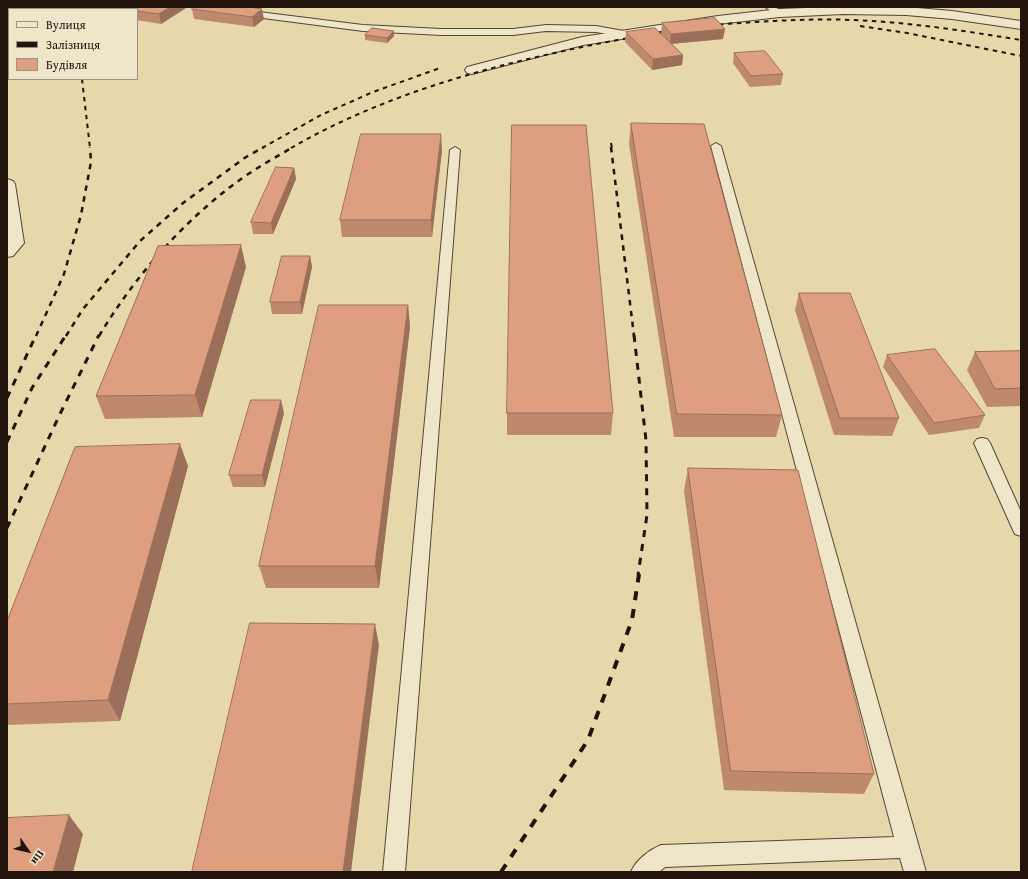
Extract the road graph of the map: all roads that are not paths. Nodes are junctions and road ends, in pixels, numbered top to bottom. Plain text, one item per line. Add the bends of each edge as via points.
1 (774, 10) edge
2 (231, 12) edge
3 (1021, 25) edge
4 (624, 34) junction
5 (472, 70) dead end
6 (716, 146) dead end
7 (455, 150) dead end
8 (7, 184) edge
9 (7, 252) edge
10 (982, 443) dead end
11 (1021, 530) edge
12 (906, 847) junction
13 (394, 872) edge
14 (642, 872) edge
15 (915, 872) edge

1 - 3 street via 906,11
1 - 4 street
2 - 4 lane via 370,28 477,32 513,32 546,28 596,29
4 - 5 street via 582,41
6 - 12 lane
7 - 13 lane
8 - 9 street via 15,243
10 - 11 lane
12 - 14 lane via 661,856
12 - 15 lane

